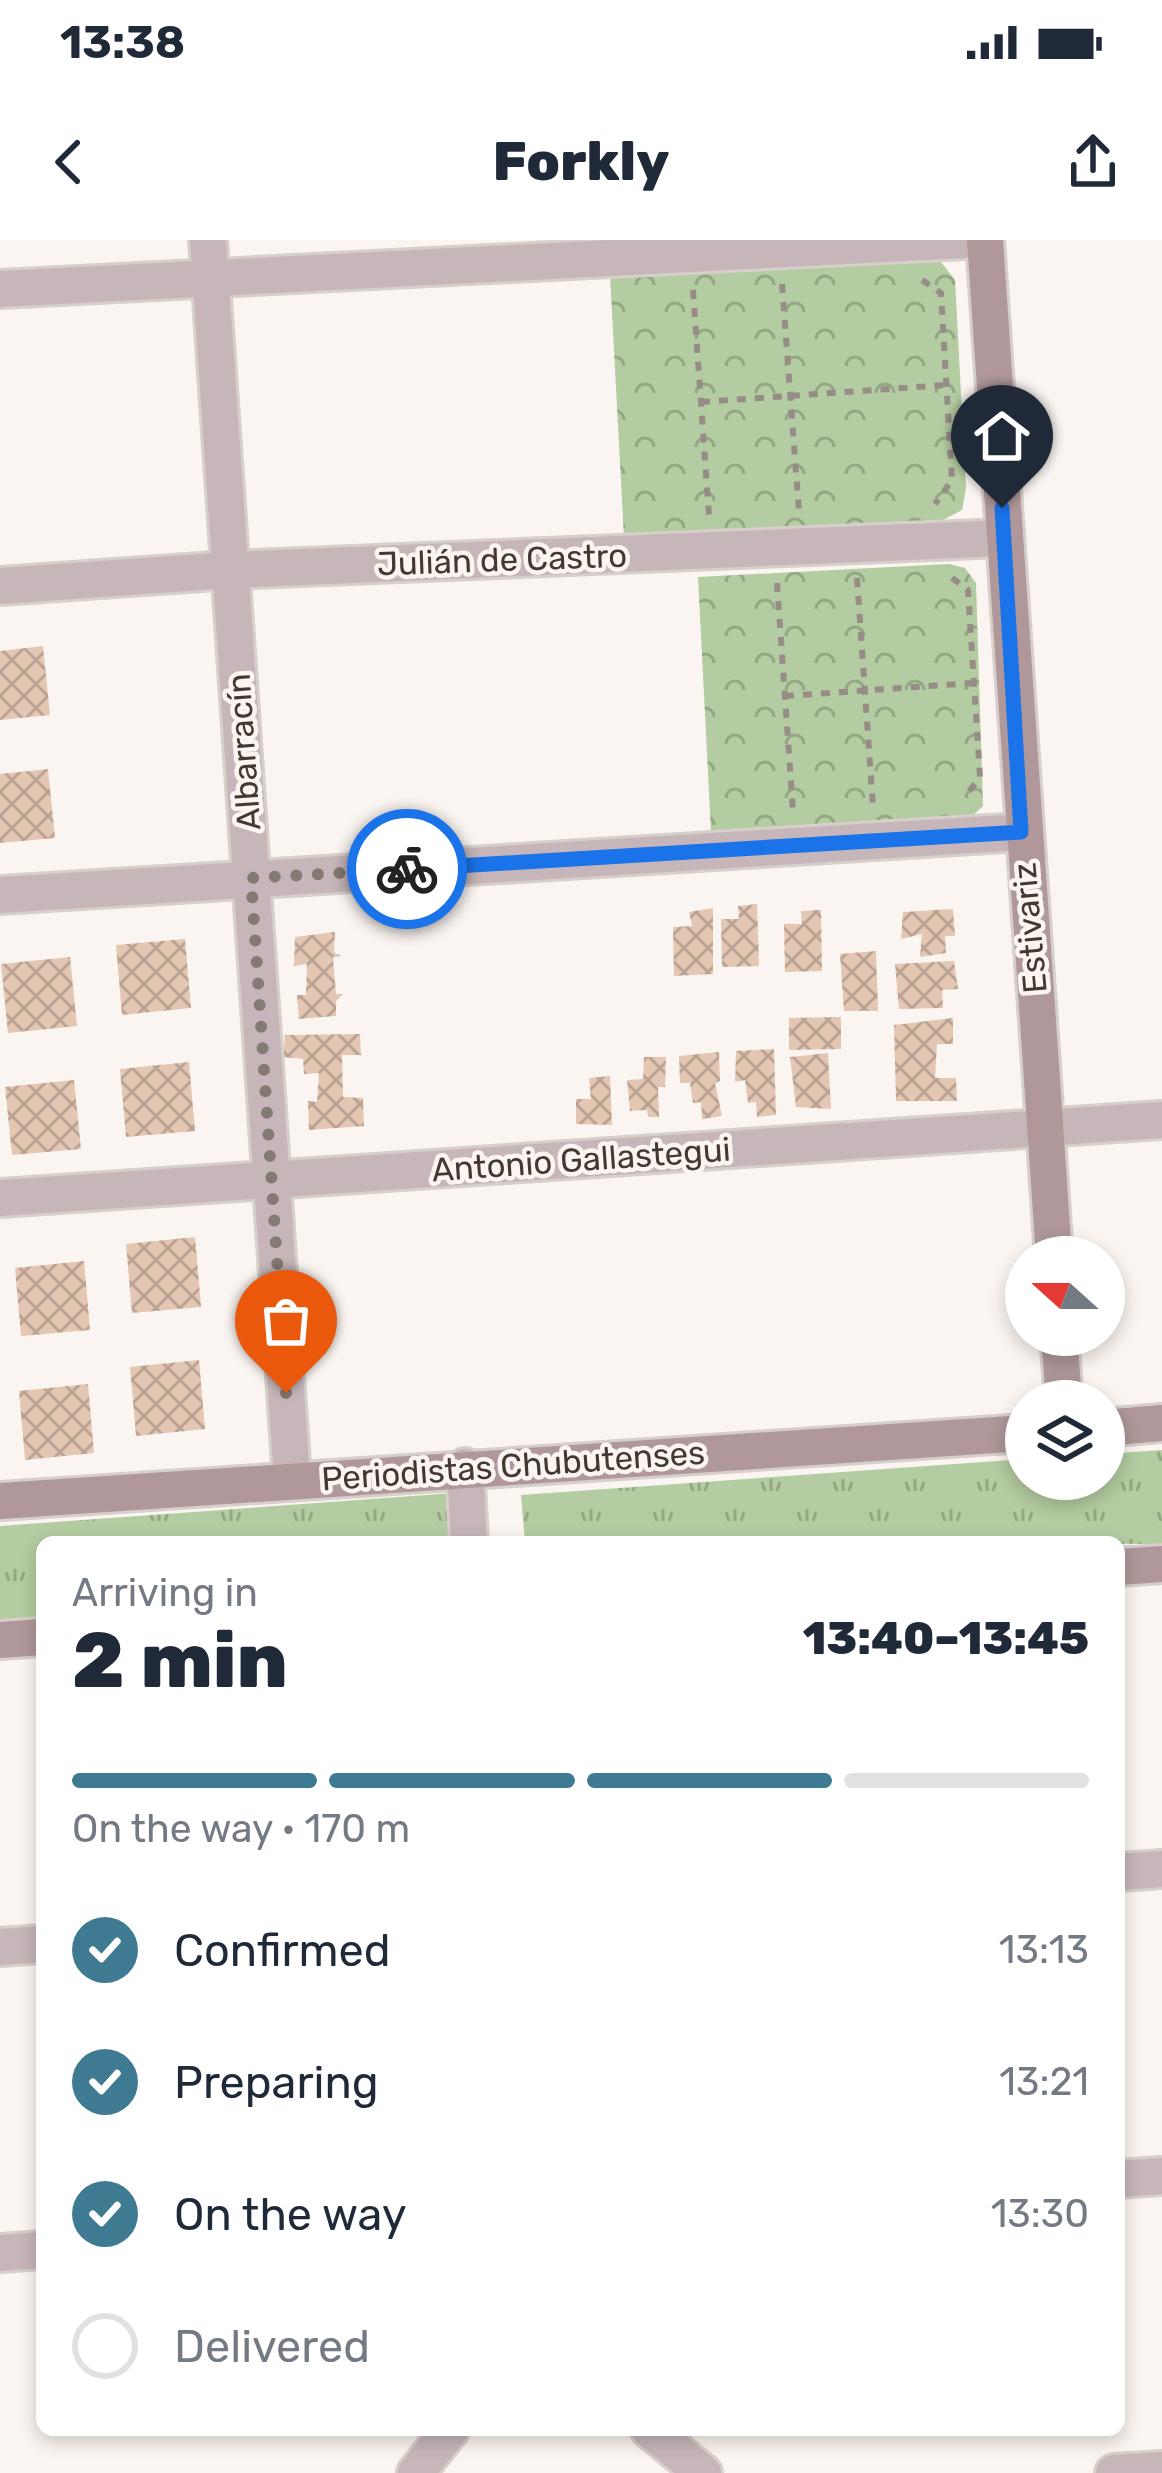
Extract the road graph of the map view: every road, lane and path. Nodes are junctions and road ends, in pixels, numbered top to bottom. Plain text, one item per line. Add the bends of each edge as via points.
1 (964, 240) edge
2 (986, 240) edge
3 (209, 258) edge
4 (915, 276) dead end
5 (804, 283) dead end
6 (782, 284) junction
7 (760, 285) dead end
8 (715, 288) dead end
9 (0, 289) edge
10 (693, 290) junction
11 (670, 291) dead end
12 (946, 386) junction
13 (790, 396) junction
14 (700, 402) junction
15 (799, 512) dead end
16 (709, 516) dead end
17 (1004, 538) junction
18 (939, 541) junction
19 (230, 570) junction
20 (878, 576) dead end
21 (857, 578) junction
22 (837, 579) dead end
23 (797, 582) dead end
24 (777, 583) junction
25 (758, 584) dead end
26 (0, 586) edge
27 (974, 683) junction
28 (865, 691) junction
29 (785, 696) junction
30 (962, 802) dead end
31 (895, 806) dead end
32 (873, 807) junction
33 (853, 808) dead end
34 (813, 810) dead end
35 (793, 811) junction
36 (772, 812) dead end
37 (1021, 832) junction
38 (251, 878) junction
39 (0, 895) edge
40 (1162, 1120) edge
41 (1046, 1129) junction
42 (272, 1179) junction
43 (0, 1198) edge
44 (1053, 1236) edge
45 (1162, 1424) edge
46 (1125, 1427) edge
47 (1005, 1434) edge
48 (465, 1467) junction
49 (292, 1479) junction
50 (0, 1501) edge
51 (469, 1536) edge
52 (1162, 1564) edge
53 (1125, 1567) edge
54 (36, 1637) edge
55 (0, 1640) edge
56 (1162, 1869) edge
57 (1125, 1872) edge
58 (36, 1944) edge
59 (0, 1947) edge
60 (1162, 2176) edge
61 (1125, 2179) edge
62 (36, 2250) edge
63 (0, 2253) edge
64 (445, 2436) edge
65 (657, 2436) edge
66 (1162, 2470) edge
67 (416, 2473) edge
68 (703, 2473) edge
69 (1114, 2473) edge

1 - 3 street
2 - 17 street, Estivariz
3 - 9 street
3 - 19 street, Albarracín
4 - 12 path via 940,293
5 - 6 path
6 - 7 path
6 - 13 path
8 - 10 path
10 - 11 path
10 - 14 path
12 - 13 path
12 - 18 path via 952,480 934,505
13 - 14 path
13 - 15 path
14 - 16 path
17 - 18 street, Julián de Castro
17 - 37 street, Estivariz
18 - 19 street, Julián de Castro
18 - 27 path via 943,572 968,590
19 - 26 street, Julián de Castro
19 - 38 street, Albarracín
20 - 21 path
21 - 22 path
21 - 28 path
23 - 24 path
24 - 25 path
24 - 29 path
27 - 28 path
27 - 30 path via 980,777
28 - 29 path
28 - 32 path
29 - 35 path
31 - 32 path
32 - 33 path
34 - 35 path
35 - 36 path
37 - 38 street
37 - 41 street, Estivariz
38 - 39 street
38 - 42 street, Albarracín
40 - 41 street, Antonio Gallastegui
41 - 42 street, Antonio Gallastegui
41 - 44 street, Estivariz
42 - 43 street, Antonio Gallastegui
42 - 49 street, Albarracín
45 - 46 street
47 - 48 street, Periodistas Chubutenses
48 - 49 street, Periodistas Chubutenses
48 - 51 street
49 - 50 street, Periodistas Chubutenses
52 - 53 street
54 - 55 street
56 - 57 street
58 - 59 street
60 - 61 street
62 - 63 street
64 - 67 street
65 - 68 street
66 - 69 street

